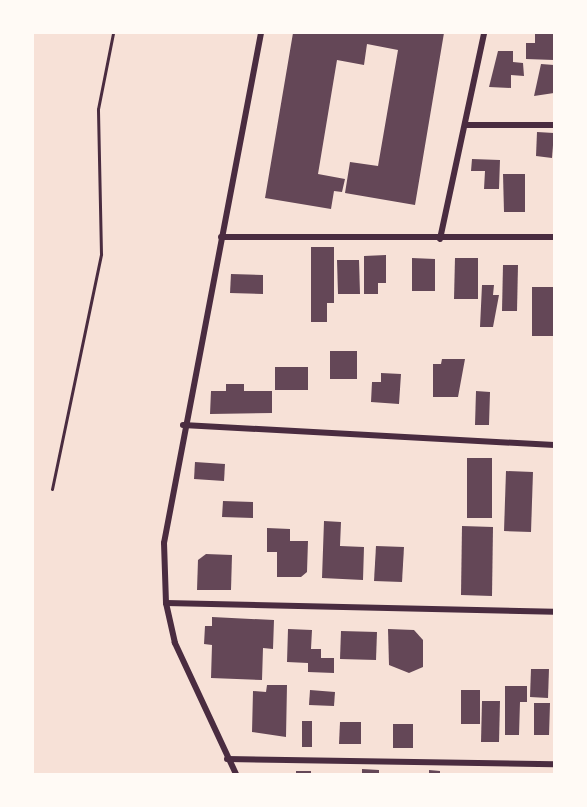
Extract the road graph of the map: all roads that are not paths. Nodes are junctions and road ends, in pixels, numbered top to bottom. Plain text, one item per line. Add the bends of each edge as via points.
1 (261, 33) edge
2 (484, 33) edge
3 (465, 125) junction
4 (554, 125) edge
5 (221, 237) junction
6 (554, 237) edge
7 (440, 239) junction
8 (183, 425) junction
9 (554, 445) edge
10 (166, 603) junction
11 (554, 612) edge
12 (227, 759) junction
13 (554, 764) edge
14 (236, 774) edge

1 - 5 street
2 - 3 street
3 - 4 street
3 - 7 street
5 - 7 street
5 - 8 street
6 - 7 street
8 - 9 street
8 - 10 street via 164,543
10 - 11 street
10 - 12 street via 194,690
12 - 13 street
12 - 14 street

